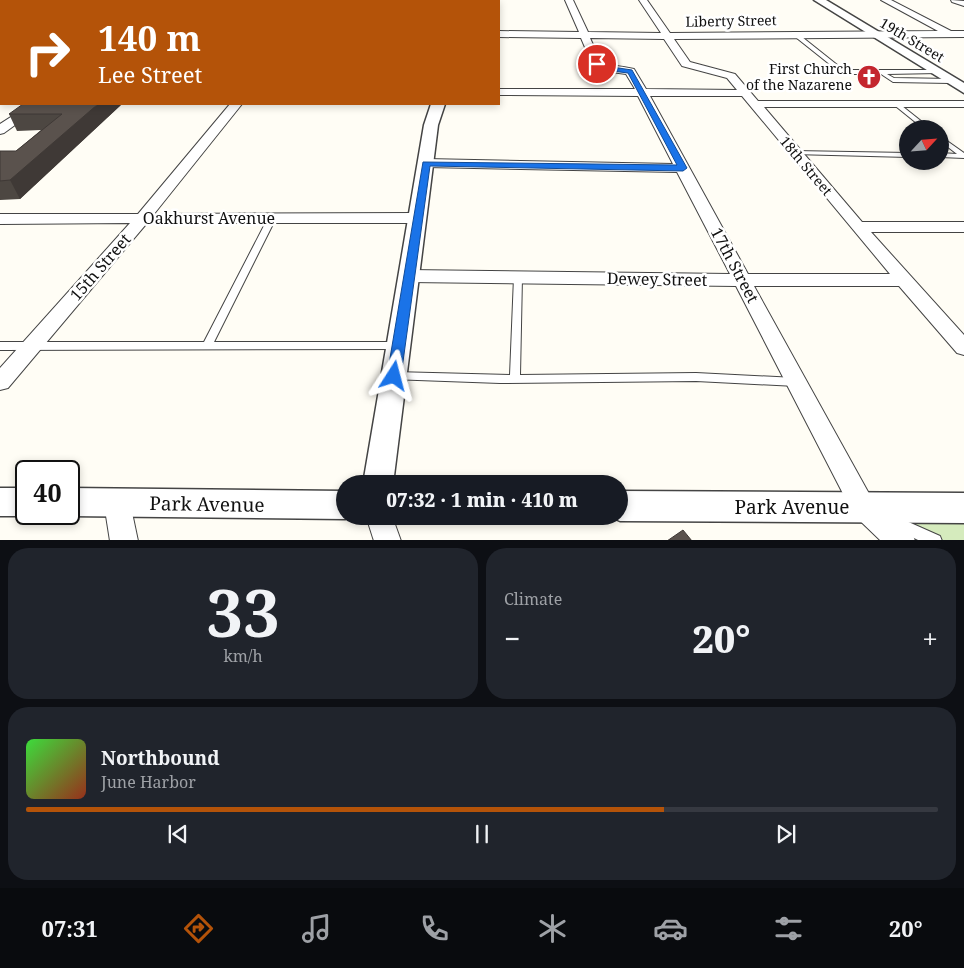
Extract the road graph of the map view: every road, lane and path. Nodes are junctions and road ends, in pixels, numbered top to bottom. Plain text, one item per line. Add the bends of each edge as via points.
1 (569, 0) edge
2 (643, 0) edge
3 (819, 0) edge
4 (885, 0) edge
5 (956, 0) edge
6 (964, 4) edge
7 (500, 34) edge
8 (795, 34) junction
9 (874, 34) junction
10 (951, 34) junction
11 (964, 34) edge
12 (584, 35) junction
13 (667, 36) junction
14 (964, 41) edge
15 (882, 72) junction
16 (936, 72) junction
17 (894, 80) joint
18 (950, 81) junction
19 (964, 89) edge
20 (500, 92) edge
21 (643, 94) junction
22 (750, 99) junction
23 (894, 103) junction
24 (964, 104) edge
25 (37, 105) edge
26 (235, 105) edge
27 (438, 105) edge
28 (916, 120) edge
29 (0, 130) edge
30 (949, 145) edge
31 (795, 152) junction
32 (899, 155) edge
33 (949, 155) edge
34 (964, 156) edge
35 (426, 164) junction
36 (683, 168) junction
37 (143, 218) junction
38 (272, 218) junction
39 (418, 218) junction
40 (0, 219) edge
41 (858, 227) junction
42 (964, 227) edge
43 (409, 276) junction
44 (518, 278) junction
45 (743, 280) junction
46 (905, 280) junction
47 (957, 333) edge
48 (0, 346) edge
49 (32, 346) junction
50 (207, 346) junction
51 (399, 346) junction
52 (964, 348) edge
53 (394, 376) junction
54 (515, 378) junction
55 (0, 382) edge
56 (797, 382) junction
57 (379, 475) edge
58 (0, 502) edge
59 (15, 502) edge
60 (80, 502) edge
61 (117, 503) junction
62 (336, 505) edge
63 (628, 506) edge
64 (863, 507) junction
65 (964, 508) edge
66 (382, 525) edge
67 (124, 540) edge
68 (388, 540) edge
69 (902, 540) edge
70 (935, 540) edge

1 - 12 street, 17th Street
2 - 13 street, 18th Street
3 - 9 street, 19th Street
4 - 10 street
5 - 6 street
7 - 12 street, Liberty Street
8 - 9 street, Liberty Street
8 - 13 street, Liberty Street
8 - 15 lane via 839,69
9 - 10 street, Liberty Street
9 - 16 street, 19th Street
10 - 11 street, Liberty Street
10 - 14 street
12 - 13 street, Liberty Street
12 - 21 street, 17th Street via 597,64 630,71
13 - 22 street, 18th Street via 686,64 731,76
15 - 16 lane
15 - 17 lane
16 - 18 street, 19th Street
17 - 18 lane
18 - 19 street, 19th Street
20 - 21 street
21 - 22 street
21 - 36 street, 17th Street
22 - 23 street
22 - 31 street, 18th Street
23 - 24 street
23 - 28 lane
25 - 29 street
26 - 37 street, 15th Street
27 - 35 street via 431,125
30 - 34 lane
31 - 32 lane
31 - 41 street, 18th Street
33 - 34 lane
35 - 36 street
35 - 39 street
36 - 45 street, 17th Street
37 - 38 street, Oakhurst Avenue
37 - 40 street, Oakhurst Avenue
37 - 49 street, 15th Street
38 - 39 street, Oakhurst Avenue
38 - 50 lane
39 - 43 street
41 - 42 street
41 - 46 street, 18th Street
43 - 44 street, Dewey Street
43 - 51 street
44 - 45 street, Dewey Street
44 - 54 lane
45 - 46 street, Dewey Street
45 - 56 street, 17th Street
46 - 47 street, 18th Street
47 - 52 street, 18th Street
48 - 49 lane
49 - 50 lane
49 - 55 street, 15th Street
50 - 51 lane
51 - 53 street
53 - 54 lane
53 - 57 street
54 - 56 lane via 696,377
56 - 64 street, 17th Street
58 - 59 street
60 - 61 street, Park Avenue
61 - 62 street, Park Avenue
61 - 67 street
63 - 64 street, Park Avenue
64 - 65 street, Park Avenue
64 - 69 street, 17th Street
64 - 70 lane
66 - 68 street

